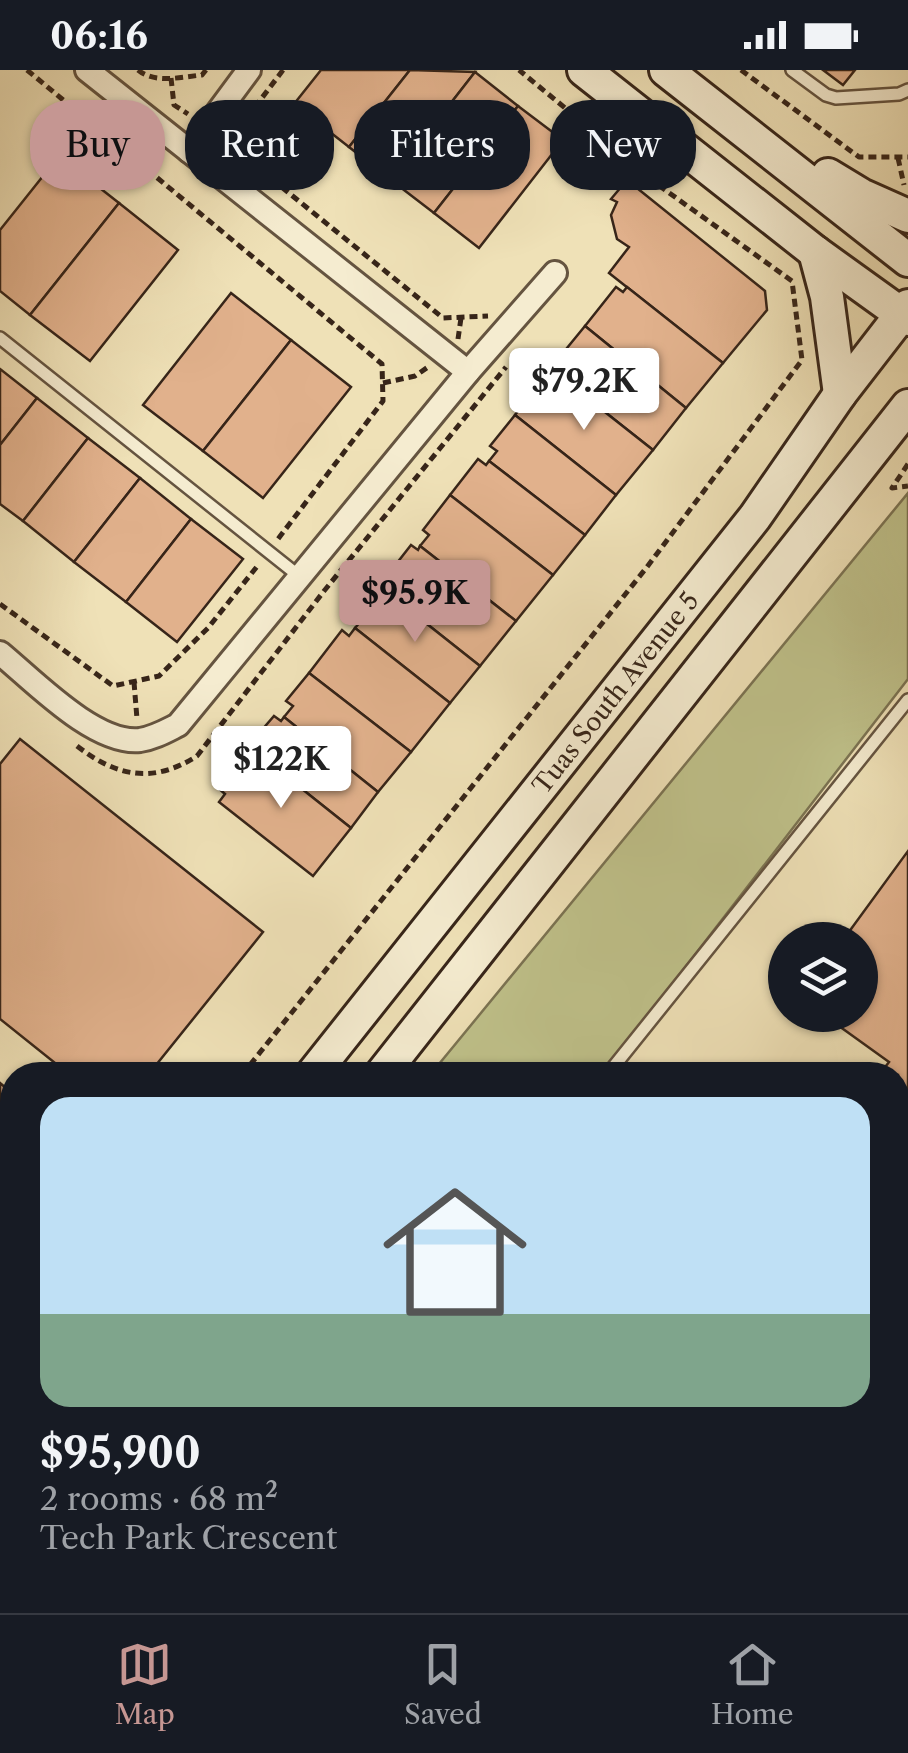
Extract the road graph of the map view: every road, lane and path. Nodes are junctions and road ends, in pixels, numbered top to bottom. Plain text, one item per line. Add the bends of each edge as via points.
1 (27, 70) edge
2 (86, 70) edge
3 (138, 70) edge
4 (206, 70) edge
5 (250, 70) edge
6 (283, 70) edge
7 (520, 70) edge
8 (584, 70) edge
9 (666, 70) edge
10 (741, 70) edge
11 (792, 70) edge
12 (908, 90) edge
13 (227, 100) edge
14 (748, 134) junction
15 (185, 148) edge
16 (908, 157) edge
17 (238, 190) edge
18 (908, 216) edge
19 (815, 252) junction
20 (908, 260) edge
21 (556, 273) dead end
22 (906, 313) edge
23 (493, 316) dead end
24 (0, 338) edge
25 (468, 372) junction
26 (840, 394) junction
27 (904, 416) edge
28 (908, 464) edge
29 (908, 486) edge
30 (268, 553) junction
31 (299, 576) junction
32 (0, 604) edge
33 (0, 654) edge
34 (908, 700) edge
35 (252, 1062) edge
36 (322, 1062) edge
37 (391, 1062) edge
38 (617, 1062) edge

1 - 30 path via 382,364 383,401
2 - 15 street
3 - 4 path via 148,78 202,76
5 - 13 street
6 - 23 path via 249,115 252,162 442,318
7 - 35 path via 661,187 792,281 802,360 646,568
8 - 19 main road
9 - 14 main road
10 - 16 path via 859,157
11 - 12 lane via 836,98
14 - 18 main road
14 - 20 main road
17 - 25 street
19 - 22 main road
19 - 26 main road
21 - 25 street
22 - 26 main road, Tuas South Avenue 5
24 - 30 lane
25 - 31 street
26 - 36 main road, Tuas South Avenue 5 via 755,517
27 - 37 main road, Tuas South Avenue 5
28 - 29 path via 892,488
30 - 31 lane
30 - 32 path via 208,628 158,676 114,686
31 - 33 street via 200,700 160,735 111,738
34 - 38 lane

